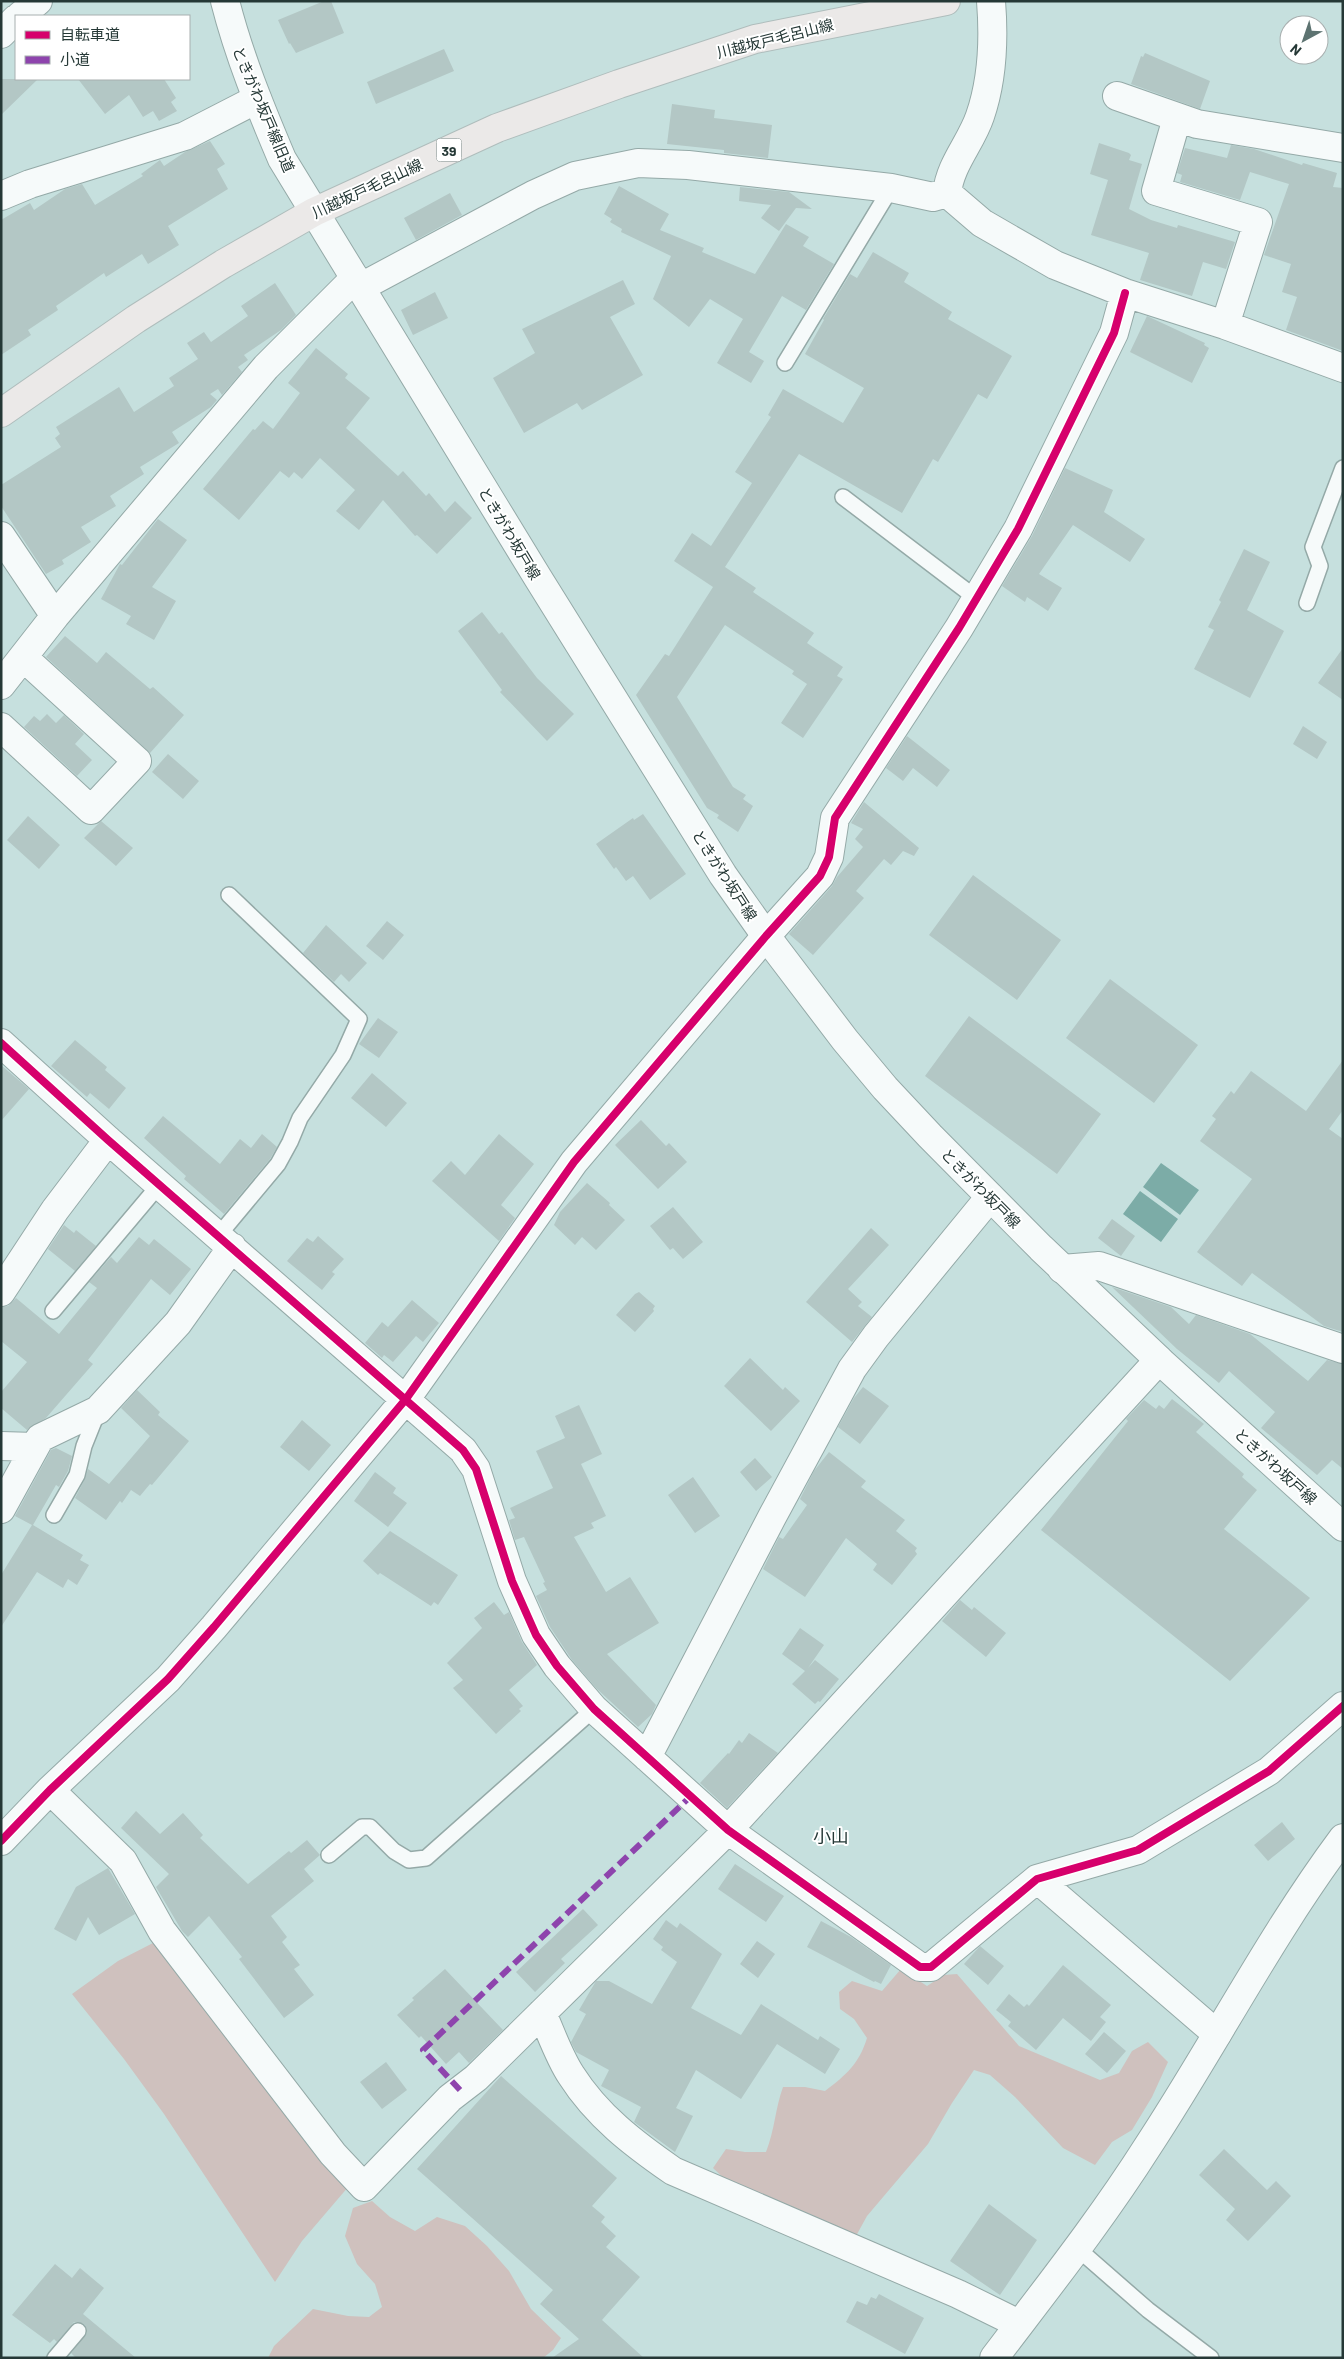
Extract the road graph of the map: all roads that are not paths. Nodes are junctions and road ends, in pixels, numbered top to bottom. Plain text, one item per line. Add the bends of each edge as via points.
1 (38, 1) edge
2 (225, 1) edge
3 (946, 1) edge
4 (991, 1) edge
5 (21, 15) edge
6 (15, 20) edge
7 (1, 34) edge
8 (1117, 96) dead end
9 (257, 99) junction
10 (1177, 118) junction
11 (1343, 148) edge
12 (891, 188) junction
13 (947, 193) junction
14 (1, 196) edge
15 (314, 212) junction
16 (358, 282) junction
17 (1125, 293) junction
18 (1225, 325) junction
19 (785, 363) dead end
20 (1343, 368) edge
21 (1, 413) edge
22 (1343, 468) edge
23 (843, 497) dead end
24 (2, 540) edge
25 (976, 598) junction
26 (1308, 603) dead end
27 (55, 616) junction
28 (24, 658) junction
29 (1, 685) edge
30 (1, 727) edge
31 (229, 895) dead end
32 (766, 936) junction
33 (1, 1043) edge
34 (108, 1140) junction
35 (160, 1184) junction
36 (990, 1197) junction
37 (225, 1241) junction
38 (1062, 1269) junction
39 (1, 1292) edge
40 (54, 1311) dead end
41 (1343, 1348) edge
42 (1159, 1360) junction
43 (406, 1398) junction
44 (98, 1410) junction
45 (1, 1446) edge
46 (35, 1447) junction
47 (1, 1509) edge
48 (54, 1515) dead end
49 (1343, 1526) edge
50 (1343, 1706) edge
51 (594, 1709) junction
52 (647, 1757) junction
53 (50, 1790) junction
54 (728, 1830) junction
55 (1343, 1838) edge
56 (1, 1842) edge
57 (329, 1855) dead end
58 (1037, 1879) junction
59 (542, 2013) junction
60 (1216, 2034) junction
61 (1078, 2248) junction
62 (1019, 2324) junction
63 (78, 2331) dead end
64 (55, 2358) edge
65 (994, 2358) edge
66 (1211, 2358) edge

1 - 5 street
2 - 9 street, ときがわ坂戸線旧道 via 234,39
3 - 15 main road, 川越坂戸毛呂山線 / 39 via 756,40 619,84 498,128
4 - 13 street via 993,28 982,108 948,180
6 - 7 street
8 - 10 street
9 - 14 street via 185,136
9 - 15 street, ときがわ坂戸線旧道 via 282,159
10 - 11 street
10 - 18 street via 1156,191 1258,222
12 - 13 street via 933,197
12 - 16 street via 638,162 576,176
12 - 19 lane
13 - 17 street via 982,223 1055,265
15 - 16 street, ときがわ坂戸線
15 - 21 main road, 川越坂戸毛呂山線 / 39 via 136,319
16 - 27 street via 266,367
16 - 32 street, ときがわ坂戸線 via 723,875
17 - 18 street
17 - 25 street via 1114,333 1018,529
18 - 20 street
22 - 26 lane via 1313,547 1320,566
23 - 25 lane
24 - 27 street
25 - 32 street via 835,818 829,857 820,876
27 - 28 street
28 - 29 street
28 - 30 street via 136,761 91,810
31 - 37 lane via 359,1019 343,1055 300,1118 278,1164
32 - 36 street, ときがわ坂戸線 via 885,1088
32 - 43 street via 574,1162
33 - 34 street
34 - 35 street
34 - 39 street via 55,1210
35 - 37 street
35 - 40 lane
36 - 38 street, ときがわ坂戸線
36 - 52 street via 852,1369
37 - 43 street
37 - 44 street via 178,1324
38 - 41 street via 1099,1266
38 - 42 street, ときがわ坂戸線
42 - 49 street, ときがわ坂戸線
42 - 54 street
43 - 51 street via 463,1450 476,1469 512,1581 536,1635 557,1666
43 - 53 street via 168,1679
44 - 46 street via 40,1438
44 - 48 lane via 77,1475
45 - 46 street
46 - 47 street
50 - 58 street via 1269,1770 1138,1850
51 - 52 street
51 - 57 lane via 426,1858 408,1860 394,1851 370,1826 362,1827
52 - 54 street
53 - 56 street
53 - 59 street via 122,1861 162,1931 333,2154 364,2187 450,2098 476,2078
54 - 58 street via 920,1967 931,1967
54 - 59 street
55 - 60 street via 1269,1946
58 - 60 street
59 - 62 street via 571,2075 608,2121 636,2146 674,2171 958,2294
60 - 61 street via 1148,2147
61 - 62 street
61 - 66 lane via 1148,2310
62 - 65 street
63 - 64 lane

